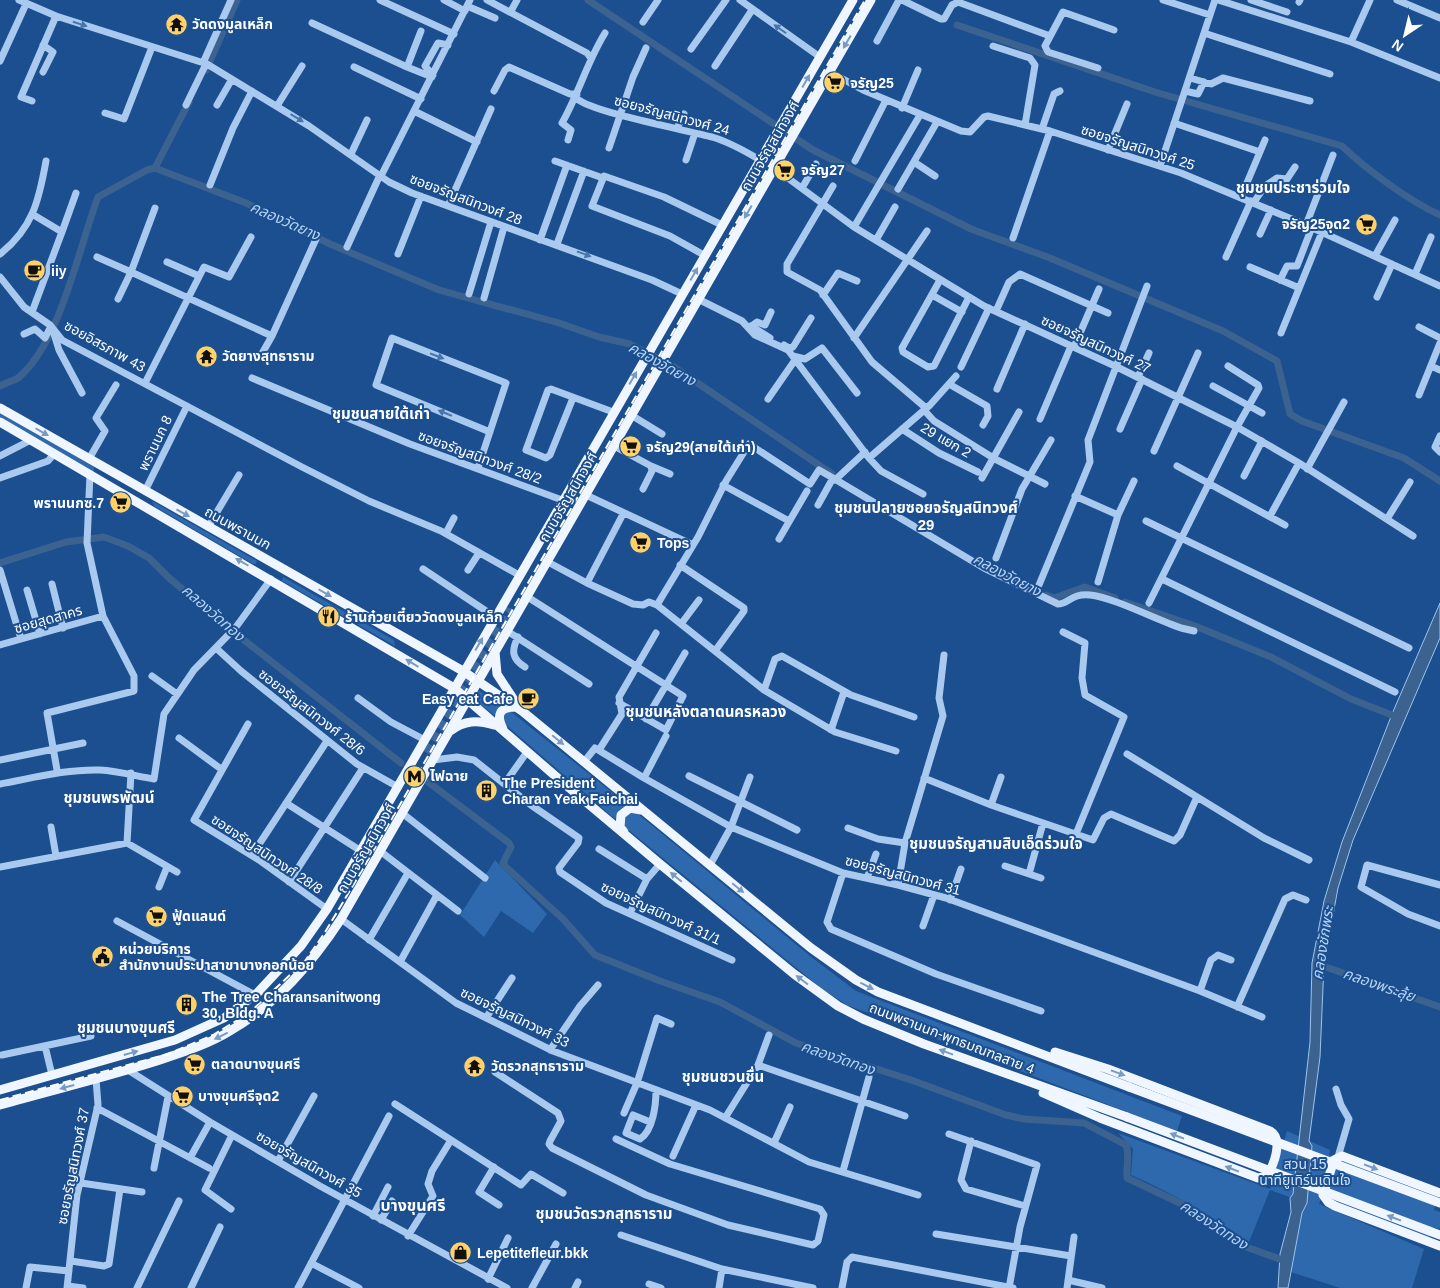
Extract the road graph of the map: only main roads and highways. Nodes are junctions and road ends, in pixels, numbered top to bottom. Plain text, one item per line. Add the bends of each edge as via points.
1 (853, 0) edge
2 (871, 0) edge
3 (621, 400) junction
4 (0, 408) edge
5 (633, 411) junction
6 (0, 422) edge
7 (90, 460) junction
8 (594, 462) junction
9 (90, 474) junction
10 (131, 483) junction
11 (149, 493) junction
12 (127, 496) junction
13 (149, 508) junction
14 (511, 609) tunnel mouth
15 (496, 615) junction
16 (509, 627) junction
17 (495, 651) junction
18 (464, 671) junction
19 (478, 681) junction
20 (454, 688) junction
21 (468, 699) junction
22 (518, 708) junction
23 (502, 729) junction
24 (449, 732) junction
25 (426, 737) junction
26 (442, 743) junction
27 (429, 755) junction
28 (646, 813) junction
29 (625, 835) junction
30 (257, 993) junction
31 (275, 998) junction
32 (1004, 1038) junction
33 (992, 1069) junction
34 (0, 1090) edge
35 (0, 1105) edge
36 (1440, 1193) edge
37 (1440, 1203) edge
38 (1440, 1235) edge
39 (1440, 1246) edge

3 -> 1 main road, ถนนจรัญสนิทวงศ์
2 -> 5 main road, ถนนจรัญสนิทวงศ์
3 - 8 main road
3 - 15 main road, ถนนจรัญสนิทวงศ์
4 -> 7 main road, ถนนพรานนก
5 - 8 main road
5 - 16 main road, ถนนจรัญสนิทวงศ์
6 - 9 main road, ถนนพรานนก
7 - 9 main road via 98,469 95,474
7 - 10 main road, ถนนพรานนก
8 - 14 main road, ถนนจรัญสนิทวงศ์
9 - 12 main road, ถนนพรานนก
10 - 11 main road, ถนนพรานนก
10 - 12 main road via 138,492
11 - 13 main road
11 -> 18 main road, ถนนพรานนก
12 - 13 main road, ถนนพรานนก
20 -> 13 main road, ถนนพรานนก
15 - 16 main road via 497,627
18 -> 15 main road, ถนนจรัญสนิทวงศ์
16 - 17 main road, ถนนจรัญสนิทวงศ์
17 - 19 main road, ถนนจรัญสนิทวงศ์
17 - 22 main road via 498,674
18 - 19 main road, ถนนพรานนก-พุทธมณฑลสาย 4
18 - 20 main road, ถนนจรัญสนิทวงศ์
19 - 21 main road, ถนนจรัญสนิทวงศ์
19 - 22 main road, ถนนพรานนก-พุทธมณฑลสาย 4
20 - 21 main road, ถนนพรานนก-พุทธมณฑลสาย 4
20 - 25 main road, ถนนจรัญสนิทวงศ์
21 - 23 main road, ถนนพรานนก-พุทธมณฑลสาย 4
21 - 24 main road, ถนนจรัญสนิทวงศ์
22 - 23 main road via 504,708 499,713
22 -> 28 main road, ถนนพรานนก-พุทธมณฑลสาย 4
23 - 24 main road via 481,721 470,721
23 - 29 main road, ถนนพรานนก-พุทธมณฑลสาย 4
24 - 26 main road, ถนนจรัญสนิทวงศ์
25 - 26 main road via 433,732 438,734
25 - 30 main road, ถนนจรัญสนิทวงศ์ via 327,909 301,946
26 - 27 main road, ถนนจรัญสนิทวงศ์
27 - 30 main road, ถนนจรัญสนิทวงศ์ via 316,935 291,965
27 - 31 main road, ถนนจรัญสนิทวงศ์ via 321,942
27 - 31 main road, ถนนจรัญสนิทวงศ์ via 402,813 341,919 306,968
28 - 29 main road via 635,808 624,811 620,826
28 -> 32 main road, ถนนพรานนก-พุทธมณฑลสาย 4 via 811,948 856,980 904,1002
33 -> 29 main road, ถนนพรานนก-พุทธมณฑลสาย 4 via 892,1032 838,1006 794,974
34 -> 30 main road, ถนนจรัญสนิทวงศ์ via 193,1033 224,1018
31 -> 35 main road, ถนนจรัญสนิทวงศ์ via 228,1032 179,1053
32 -> 33 main road via 1101,1067 1270,1130 1278,1141 1270,1168 1266,1176 1258,1178 1100,1118
32 - 37 main road, ถนนพรานนก-พุทธมณฑลสาย 4, bridge
38 -> 33 main road, ถนนพรานนก-พุทธมณฑลสาย 4, bridge
39 -> 36 main road via 1328,1202 1323,1195 1338,1157 1350,1158

